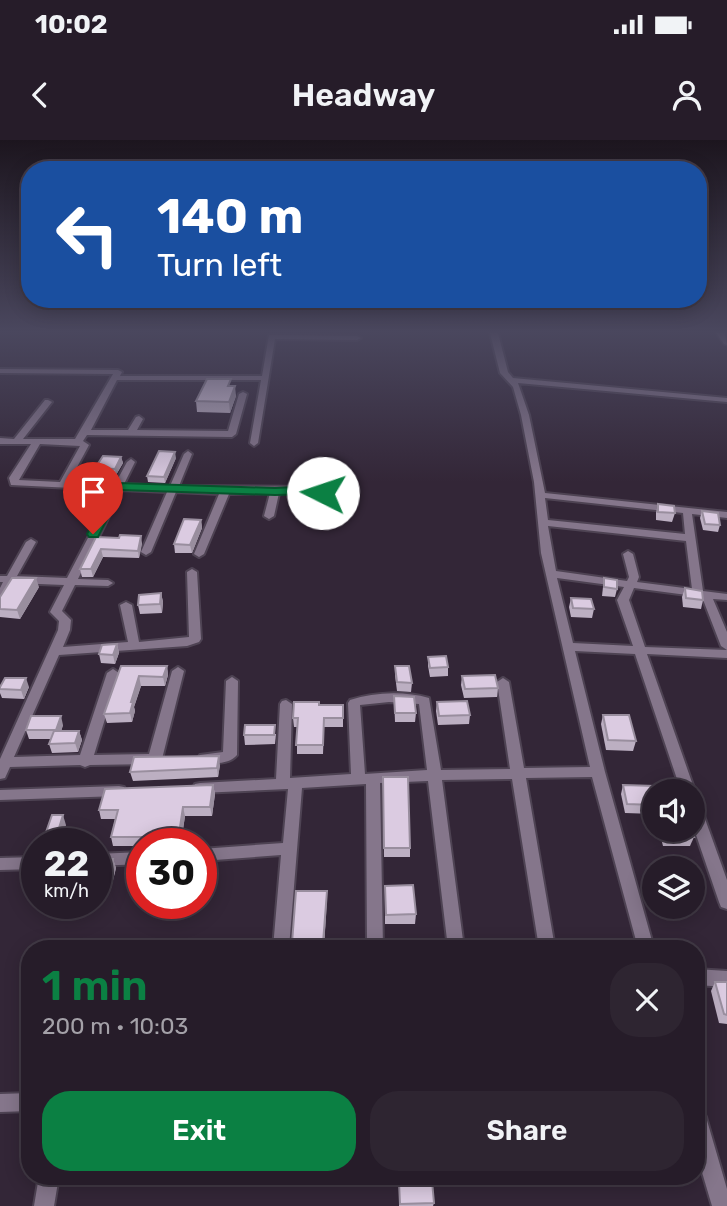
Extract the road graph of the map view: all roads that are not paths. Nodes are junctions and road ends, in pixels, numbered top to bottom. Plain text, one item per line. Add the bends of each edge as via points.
1 (113, 383) edge
2 (264, 383) edge
3 (514, 383) edge
4 (542, 383) edge
5 (243, 394) dead end
6 (727, 400) edge
7 (48, 402) dead end
8 (139, 419) dead end
9 (85, 432) junction
10 (131, 433) junction
11 (0, 441) edge
12 (17, 441) junction
13 (37, 442) junction
14 (78, 442) junction
15 (254, 443) dead end
16 (188, 454) dead end
17 (131, 462) dead end
18 (63, 485) junction
19 (118, 487) junction
20 (173, 488) junction
21 (225, 491) junction
22 (275, 492) junction
23 (540, 495) junction
24 (321, 504) dead end
25 (687, 510) junction
26 (727, 514) edge
27 (270, 516) dead end
28 (543, 522) junction
29 (691, 538) junction
30 (31, 542) dead end
31 (146, 552) dead end
32 (200, 554) dead end
33 (628, 554) dead end
34 (192, 572) dead end
35 (552, 574) junction
36 (5, 579) edge
37 (69, 582) junction
38 (108, 583) dead end
39 (630, 583) junction
40 (702, 594) junction
41 (727, 597) edge
42 (0, 598) edge
43 (126, 605) dead end
44 (134, 645) junction
45 (727, 646) edge
46 (570, 648) junction
47 (638, 648) junction
48 (55, 651) junction
49 (727, 654) edge
50 (178, 671) dead end
51 (113, 673) dead end
52 (232, 681) dead end
53 (503, 682) dead end
54 (286, 704) dead end
55 (155, 758) junction
56 (170, 758) edge
57 (195, 758) edge
58 (85, 762) junction
59 (3, 768) edge
60 (598, 772) junction
61 (518, 773) junction
62 (435, 775) junction
63 (684, 779) edge
64 (365, 780) junction
65 (289, 784) junction
66 (188, 788) edge
67 (129, 791) edge
68 (0, 795) edge
69 (705, 839) edge
70 (290, 848) junction
71 (217, 854) edge
72 (21, 863) edge
73 (0, 864) edge
74 (727, 902) edge
75 (282, 940) edge
76 (375, 940) edge
77 (455, 940) edge
78 (546, 940) edge
79 (644, 940) edge
80 (705, 978) edge
81 (727, 979) edge
82 (21, 1102) edge
83 (0, 1103) edge
84 (705, 1148) edge
85 (48, 1185) edge
86 (44, 1206) edge
87 (722, 1206) edge

1 - 9 street
2 - 15 street
3 - 23 street
4 - 6 street
5 - 10 street via 232,434
7 - 12 street
8 - 10 street
9 - 10 street
9 - 14 street
11 - 12 street
12 - 13 street
13 - 14 street
13 - 18 street via 13,482
14 - 18 street via 85,445
16 - 20 street
17 - 19 street
18 - 19 street
19 - 20 street
19 - 37 street
20 - 21 street
20 - 31 street
21 - 22 street
21 - 32 street
22 - 24 street via 323,491
22 - 27 street
23 - 25 street
23 - 28 street
25 - 26 street
25 - 29 street
28 - 29 street
28 - 35 street
29 - 40 street
30 - 36 street
33 - 39 street via 634,577
34 - 44 street via 195,639
35 - 39 street
35 - 46 street
36 - 37 street
36 - 42 street
37 - 38 street
37 - 48 street via 56,612 65,620
39 - 40 street
39 - 47 street via 623,600
40 - 41 street
40 - 45 street
43 - 44 street
44 - 48 street
46 - 47 street
46 - 60 street
47 - 49 street
47 - 63 street
48 - 59 street
50 - 55 street
51 - 58 street
52 - 57 street via 230,755
53 - 61 street
54 - 65 street
55 - 56 street
55 - 58 street
58 - 59 street
60 - 61 street
60 - 79 street
61 - 62 street
61 - 78 street
62 - 64 street
62 - 64 street via 425,701 364,700 354,703
62 - 77 street
64 - 65 street
64 - 76 street
65 - 66 street
65 - 70 street
67 - 68 street
69 - 74 street
70 - 71 street
70 - 75 street
72 - 73 street
80 - 81 street
82 - 83 street
84 - 87 street
85 - 86 street

